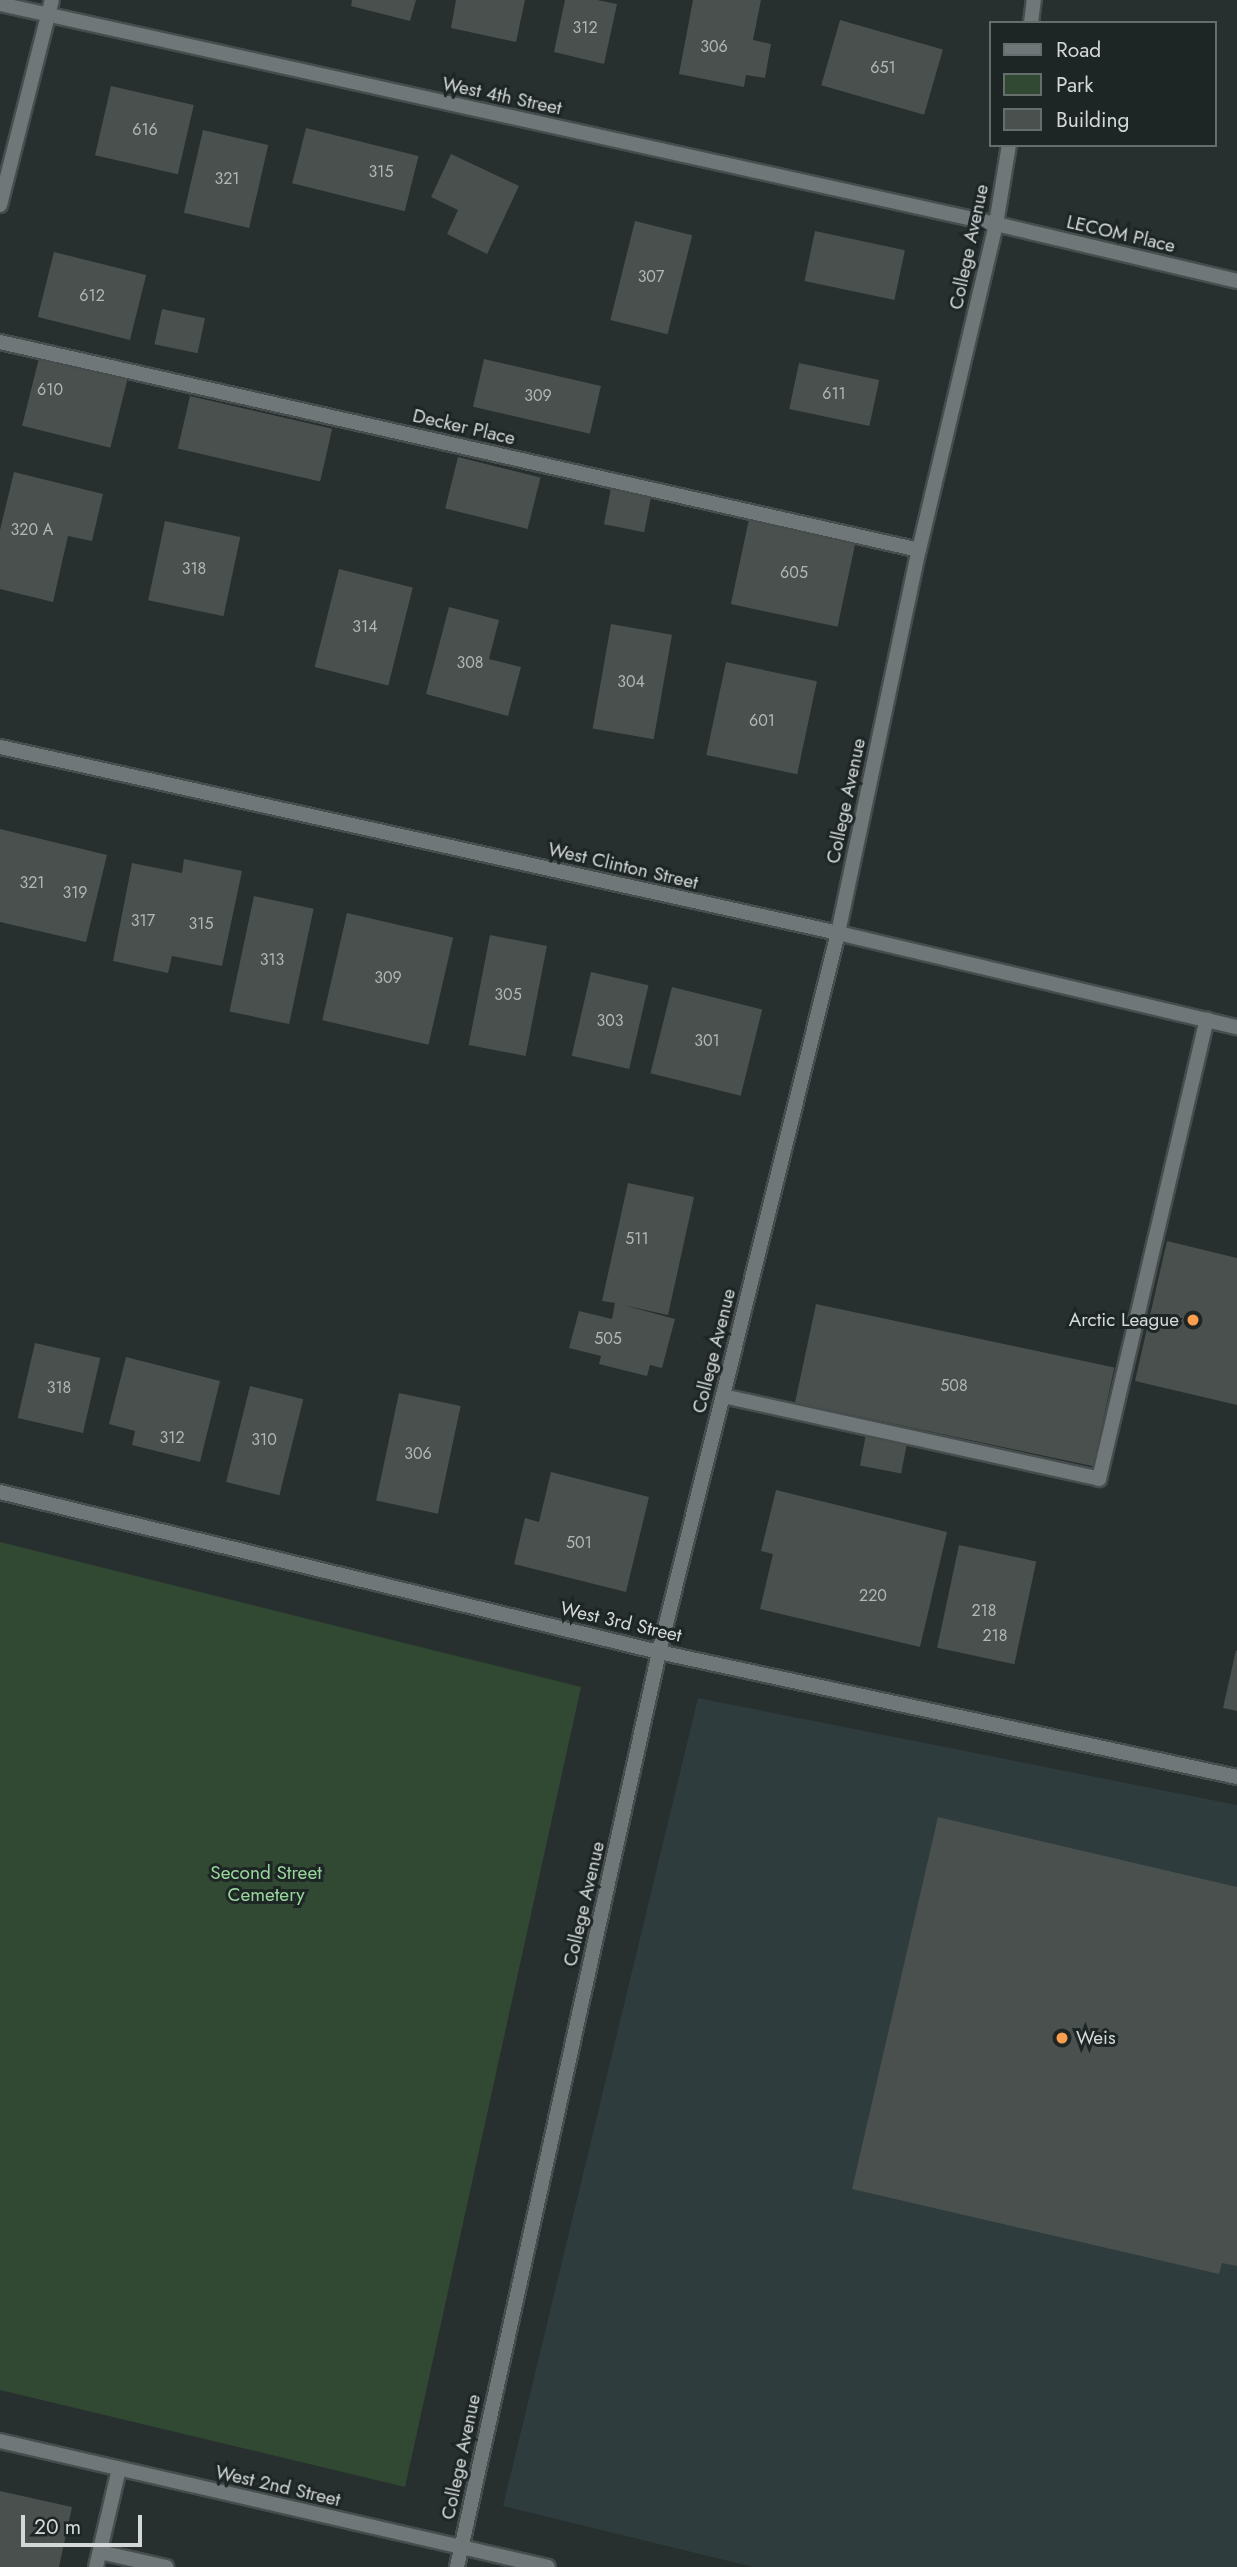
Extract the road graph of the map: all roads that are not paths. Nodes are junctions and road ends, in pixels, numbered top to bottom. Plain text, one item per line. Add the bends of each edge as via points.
1 (52, 0) edge
2 (1034, 0) edge
3 (0, 4) edge
4 (49, 15) junction
5 (1031, 21) edge
6 (1009, 147) edge
7 (0, 205) edge
8 (996, 224) junction
9 (1237, 281) edge
10 (0, 342) edge
11 (919, 550) junction
12 (0, 747) edge
13 (838, 933) junction
14 (1208, 1020) junction
15 (1237, 1027) edge
16 (723, 1396) junction
17 (0, 1492) edge
18 (659, 1651) junction
19 (1237, 1777) edge
20 (0, 2441) edge
21 (119, 2469) junction
22 (461, 2549) junction
23 (100, 2552) junction
24 (96, 2567) edge
25 (166, 2567) edge
26 (457, 2567) edge
27 (548, 2567) edge

1 - 4 street
2 - 5 street
3 - 4 street, West 4th Street
4 - 7 street
4 - 8 street, West 4th Street
6 - 8 street, College Avenue
8 - 9 street, LECOM Place
8 - 11 street, College Avenue
10 - 11 street, Decker Place
11 - 13 street, College Avenue
12 - 13 street, West Clinton Street
13 - 14 street, West Clinton Street
13 - 16 street, College Avenue
14 - 15 street, West Clinton Street
14 - 16 street via 1098,1479
16 - 18 street, College Avenue
17 - 18 street, West 3rd Street
18 - 19 street, West 3rd Street
18 - 22 street, College Avenue
20 - 21 street, West 2nd Street
21 - 22 street, West 2nd Street
21 - 23 street
22 - 26 street, College Avenue
22 - 27 street, West 2nd Street
23 - 24 street
23 - 25 street

